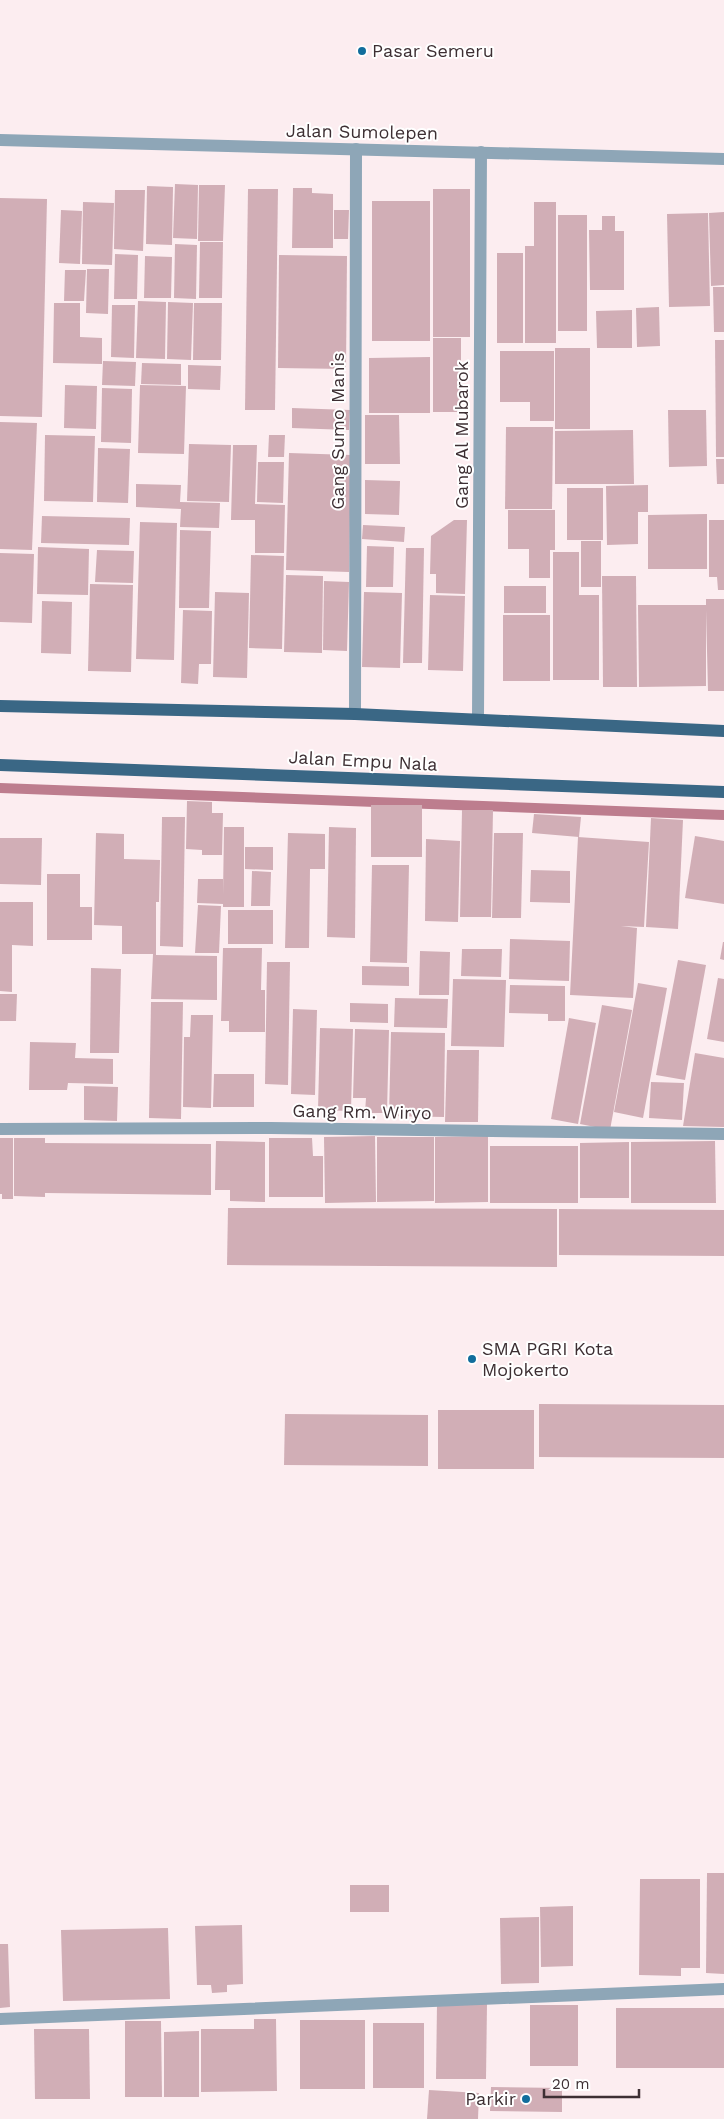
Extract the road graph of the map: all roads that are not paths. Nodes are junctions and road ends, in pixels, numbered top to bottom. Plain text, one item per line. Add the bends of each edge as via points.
1 (0, 140) edge
2 (356, 149) junction
3 (481, 152) junction
4 (724, 159) edge
5 (0, 706) edge
6 (355, 714) junction
7 (478, 718) junction
8 (724, 731) edge
9 (0, 765) edge
10 (724, 792) edge
11 (0, 1129) edge
12 (724, 1134) edge
13 (724, 1989) edge
14 (0, 2019) edge

1 - 2 street, Jalan Sumolepen
2 - 3 street, Jalan Sumolepen
2 - 6 street, Gang Sumo Manis
3 - 4 street, Jalan Sumolepen
3 - 7 street, Gang Al Mubarok
5 - 6 main road
6 - 7 main road
7 - 8 main road
9 - 10 main road, Jalan Empu Nala
11 - 12 street, Gang Rm. Wiryo via 271,1128
13 - 14 street

